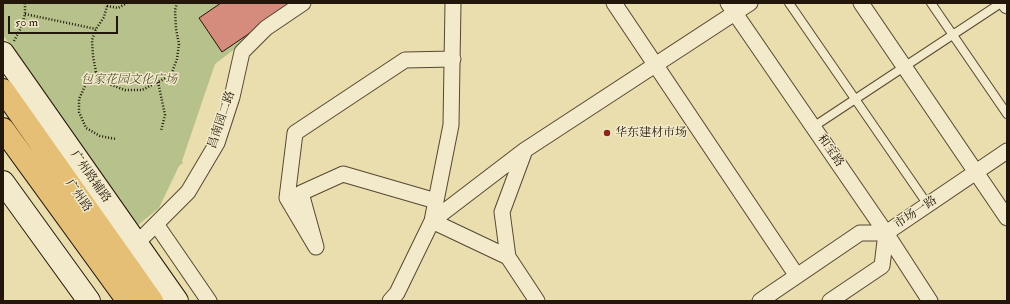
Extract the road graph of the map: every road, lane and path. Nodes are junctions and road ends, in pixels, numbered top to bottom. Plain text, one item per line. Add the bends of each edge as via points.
1 (26, 3) edge
2 (127, 3) edge
3 (177, 3) edge
4 (303, 3) edge
5 (453, 3) edge
6 (614, 3) edge
7 (750, 3) edge
8 (790, 3) edge
9 (861, 3) edge
10 (931, 3) edge
11 (1001, 3) edge
12 (1005, 3) edge
13 (106, 5) edge
14 (1007, 6) edge
15 (731, 8) edge
16 (25, 14) junction
17 (96, 29) junction
18 (953, 35) junction
19 (3, 54) edge
20 (453, 59) junction
21 (656, 65) junction
22 (905, 67) junction
23 (96, 72) junction
24 (158, 82) junction
25 (3, 90) edge
26 (856, 99) junction
27 (1007, 114) edge
28 (814, 127) junction
29 (3, 129) edge
30 (161, 131) dead end
31 (116, 139) dead end
32 (525, 150) junction
33 (1007, 151) edge
34 (976, 172) junction
35 (3, 182) edge
36 (436, 201) junction
37 (928, 205) junction
38 (1007, 218) edge
39 (432, 221) junction
40 (156, 224) junction
41 (886, 233) junction
42 (129, 251) junction
43 (508, 257) junction
44 (797, 276) junction
45 (88, 301) edge
46 (128, 301) edge
47 (152, 301) edge
48 (177, 301) edge
49 (209, 301) edge
50 (390, 301) edge
51 (537, 301) edge
52 (760, 301) edge
53 (830, 301) edge
54 (930, 301) edge

1 - 16 path
2 - 13 path via 118,8
3 - 24 path via 175,10 179,44 176,59 171,74
4 - 40 street, 昌南园二路 via 266,28 242,52 232,97 217,143 188,192
5 - 20 street
6 - 21 street
7 - 15 street
8 - 26 lane
9 - 22 street
10 - 18 lane
11 - 18 lane
12 - 14 street
13 - 17 path via 104,17
15 - 21 street
15 - 28 street, 和宝路
16 - 17 path
16 - 19 path via 15,40
17 - 23 path via 92,40
18 - 22 lane
18 - 27 lane
19 - 42 main road, 广州路辅路
20 - 36 street via 451,125
20 - 36 street via 405,60 294,133 287,198 316,247 301,193 343,174
21 - 32 street
21 - 44 street
22 - 26 lane
22 - 34 street
23 - 24 path via 106,83 125,90 142,90
23 - 31 path via 82,91 79,112 86,128 100,136
24 - 30 path via 165,115
25 - 42 main road, 广州路
26 - 28 lane
26 - 37 lane
28 - 41 street, 和宝路
29 - 46 main road, 广州路
32 - 39 street
32 - 43 street via 502,212
33 - 34 street, 市场一路
34 - 37 street, 市场一路
34 - 38 street
35 - 45 main road
36 - 39 street
37 - 41 street, 市场一路
39 - 43 street
39 - 50 street via 397,293
40 - 42 street, 昌南园二路
40 - 49 street
41 - 44 street, 市场一路 via 860,233
41 - 53 street via 882,266
41 - 54 street, 和宝路
42 - 47 main road, 广州路
42 - 48 main road, 广州路辅路
43 - 51 street
44 - 52 street, 市场一路

